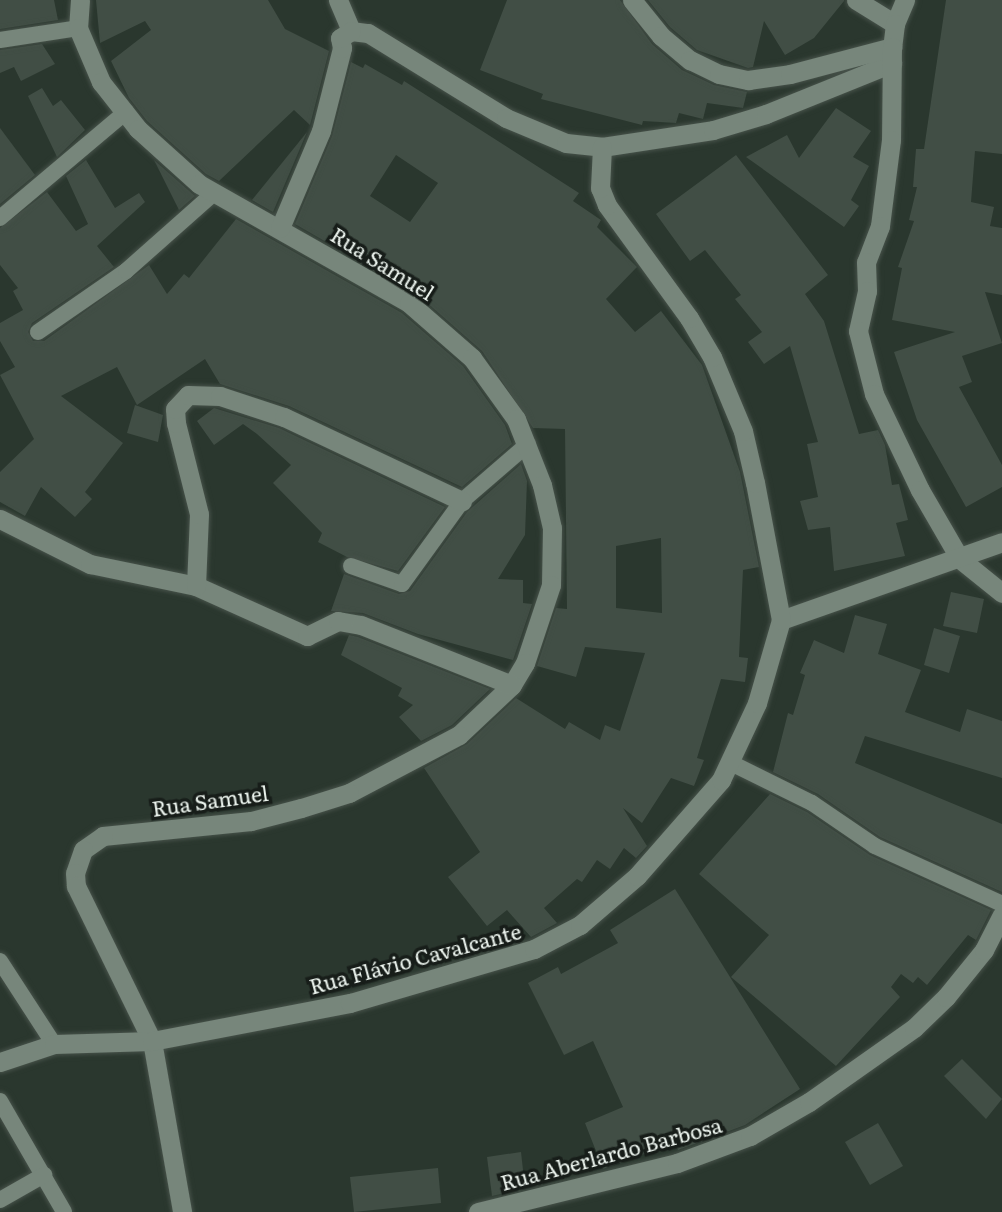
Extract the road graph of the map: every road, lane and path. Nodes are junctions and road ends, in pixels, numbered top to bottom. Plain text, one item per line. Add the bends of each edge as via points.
1 (80, 0) edge
2 (338, 0) edge
3 (632, 0) edge
4 (856, 0) edge
5 (905, 0) edge
6 (895, 24) junction
7 (78, 28) junction
8 (351, 31) junction
9 (0, 40) edge
10 (892, 55) junction
11 (126, 112) junction
12 (602, 147) junction
13 (214, 193) junction
14 (0, 218) edge
15 (280, 228) junction
16 (38, 331) dead end
17 (528, 444) junction
18 (462, 500) junction
19 (0, 519) edge
20 (1002, 542) edge
21 (960, 559) junction
22 (351, 566) dead end
23 (196, 586) junction
24 (1002, 593) edge
25 (781, 620) junction
26 (512, 685) junction
27 (731, 763) junction
28 (1002, 904) edge
29 (1002, 915) edge
30 (0, 961) edge
31 (152, 1041) junction
32 (54, 1044) junction
33 (0, 1062) edge
34 (0, 1101) edge
35 (44, 1175) junction
36 (0, 1200) edge
37 (64, 1212) edge
38 (182, 1212) edge
39 (478, 1212) edge

1 - 7 street, Rua Samuel
2 - 8 street
3 - 10 street via 661,36 690,60 719,74 748,80
4 - 6 street
5 - 6 street
6 - 10 street
7 - 9 lane
7 - 11 street, Rua Samuel via 101,82
8 - 12 street via 368,33 535,132 566,143
8 - 15 street via 340,38 321,131
10 - 12 street via 726,126 665,141
10 - 21 street via 891,139 880,226 866,262 867,292 858,331 874,394 920,490
11 - 13 street, Rua Samuel via 138,129
11 - 14 lane
12 - 25 street, Rua Flávio Cavalcante via 600,188 607,205 689,318 730,395 752,467
13 - 15 street, Rua Samuel
13 - 16 lane via 126,271
15 - 17 street, Rua Samuel via 409,303 437,325 472,358 516,419
17 - 18 lane
17 - 26 street, Rua Samuel via 552,528 551,584 537,634
18 - 22 lane via 402,584
18 - 23 street via 284,417 220,396 188,395 176,409 176,423 199,514
19 - 23 street via 90,564
20 - 21 street
21 - 24 street
21 - 25 street
23 - 26 street via 307,636 338,621 361,625
25 - 27 street, Rua Flávio Cavalcante via 757,703
26 - 31 street, Rua Samuel via 459,735 349,793 251,821 103,836 83,850 76,886
27 - 28 lane via 812,803 875,846
27 - 31 street, Rua Flávio Cavalcante via 637,876 580,925 550,942 350,1003
29 - 39 street, Rua Aberlardo Barbosa via 984,950 914,1028 768,1126 677,1163
30 - 32 lane
31 - 32 street, Rua Flávio Cavalcante
31 - 38 street
32 - 33 street, Rua Flávio Cavalcante
34 - 35 lane
35 - 36 lane
35 - 37 lane

